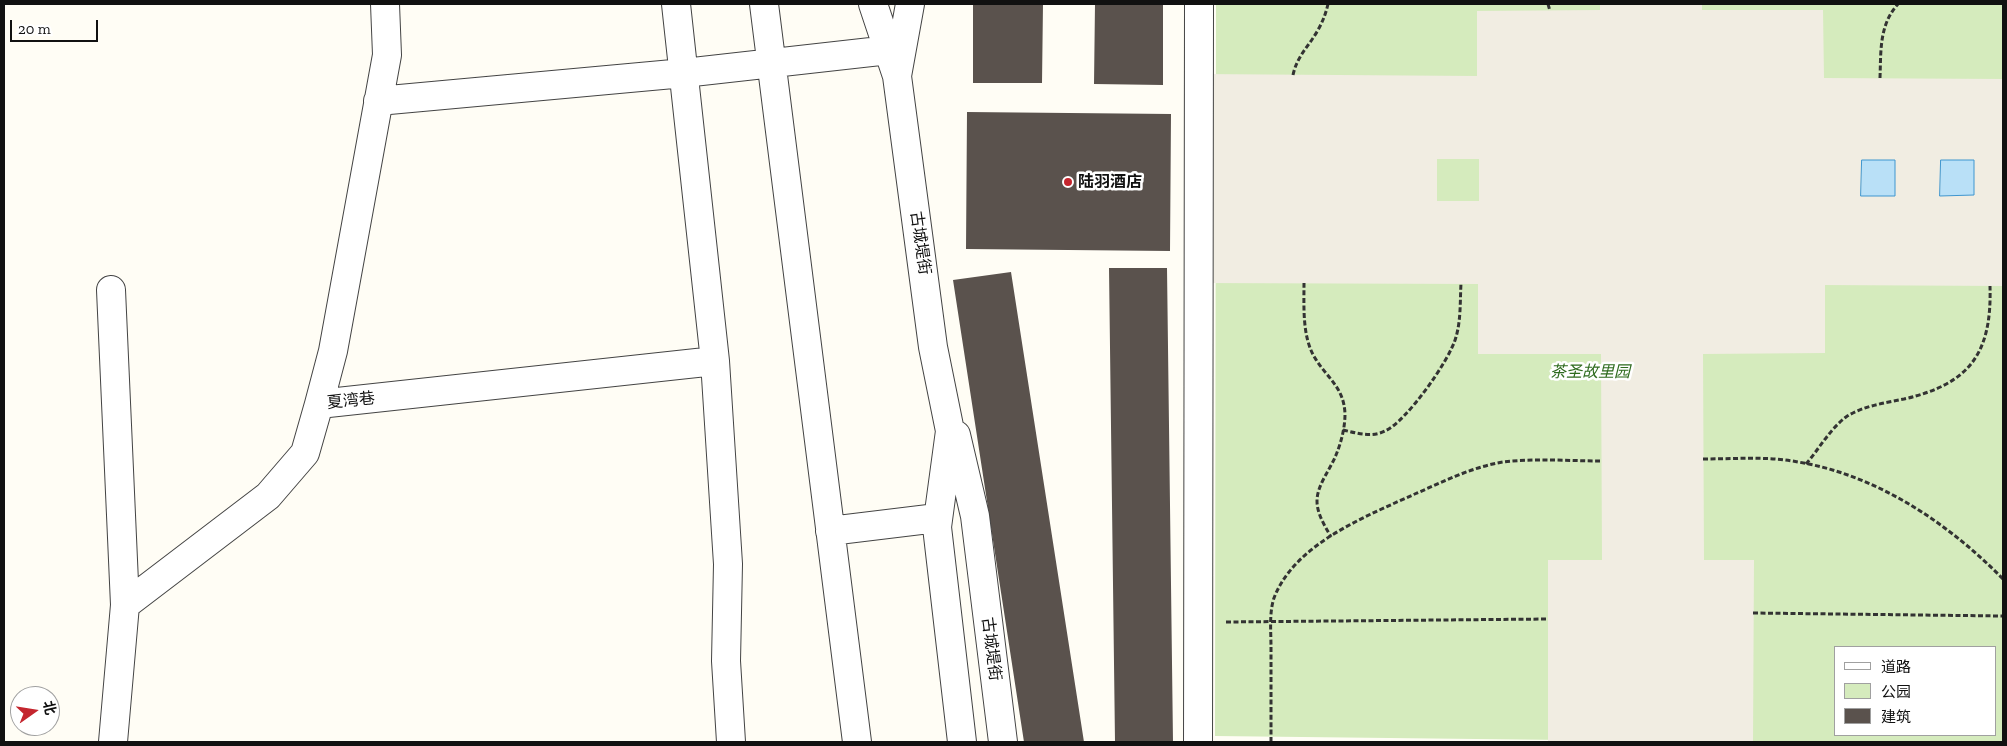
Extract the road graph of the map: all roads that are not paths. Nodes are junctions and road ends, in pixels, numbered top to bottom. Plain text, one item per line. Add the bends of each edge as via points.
1 (381, 4) edge
2 (676, 4) edge
3 (764, 4) edge
4 (874, 4) edge
5 (910, 4) edge
6 (1199, 4) edge
7 (889, 50) junction
8 (771, 63) junction
9 (684, 74) junction
10 (898, 76) junction
11 (378, 101) junction
12 (111, 290) dead end
13 (715, 361) junction
14 (319, 404) junction
15 (947, 410) junction
16 (937, 518) junction
17 (830, 531) junction
18 (125, 605) junction
19 (113, 742) edge
20 (731, 742) edge
21 (857, 742) edge
22 (962, 742) edge
23 (1003, 742) edge
24 (1198, 742) edge

1 - 11 lane via 387,55
2 - 9 lane
3 - 8 lane
4 - 7 lane, 古城堤街
5 - 10 lane, 古城堤街
6 - 24 lane
7 - 8 lane
7 - 10 lane, 古城堤街
8 - 9 lane
8 - 17 lane
9 - 11 lane
9 - 13 lane
10 - 15 lane, 古城堤街 via 933,347
11 - 14 lane via 333,351
12 - 18 lane
13 - 14 lane, 夏湾巷
13 - 20 lane via 728,564 726,662
14 - 18 lane, 夏湾巷 via 306,453 268,496
15 - 16 lane, 古城堤街 via 950,431
15 - 23 lane, 古城堤街 via 956,432 975,516
16 - 17 lane
16 - 22 lane, 古城堤街
17 - 21 lane
18 - 19 lane

